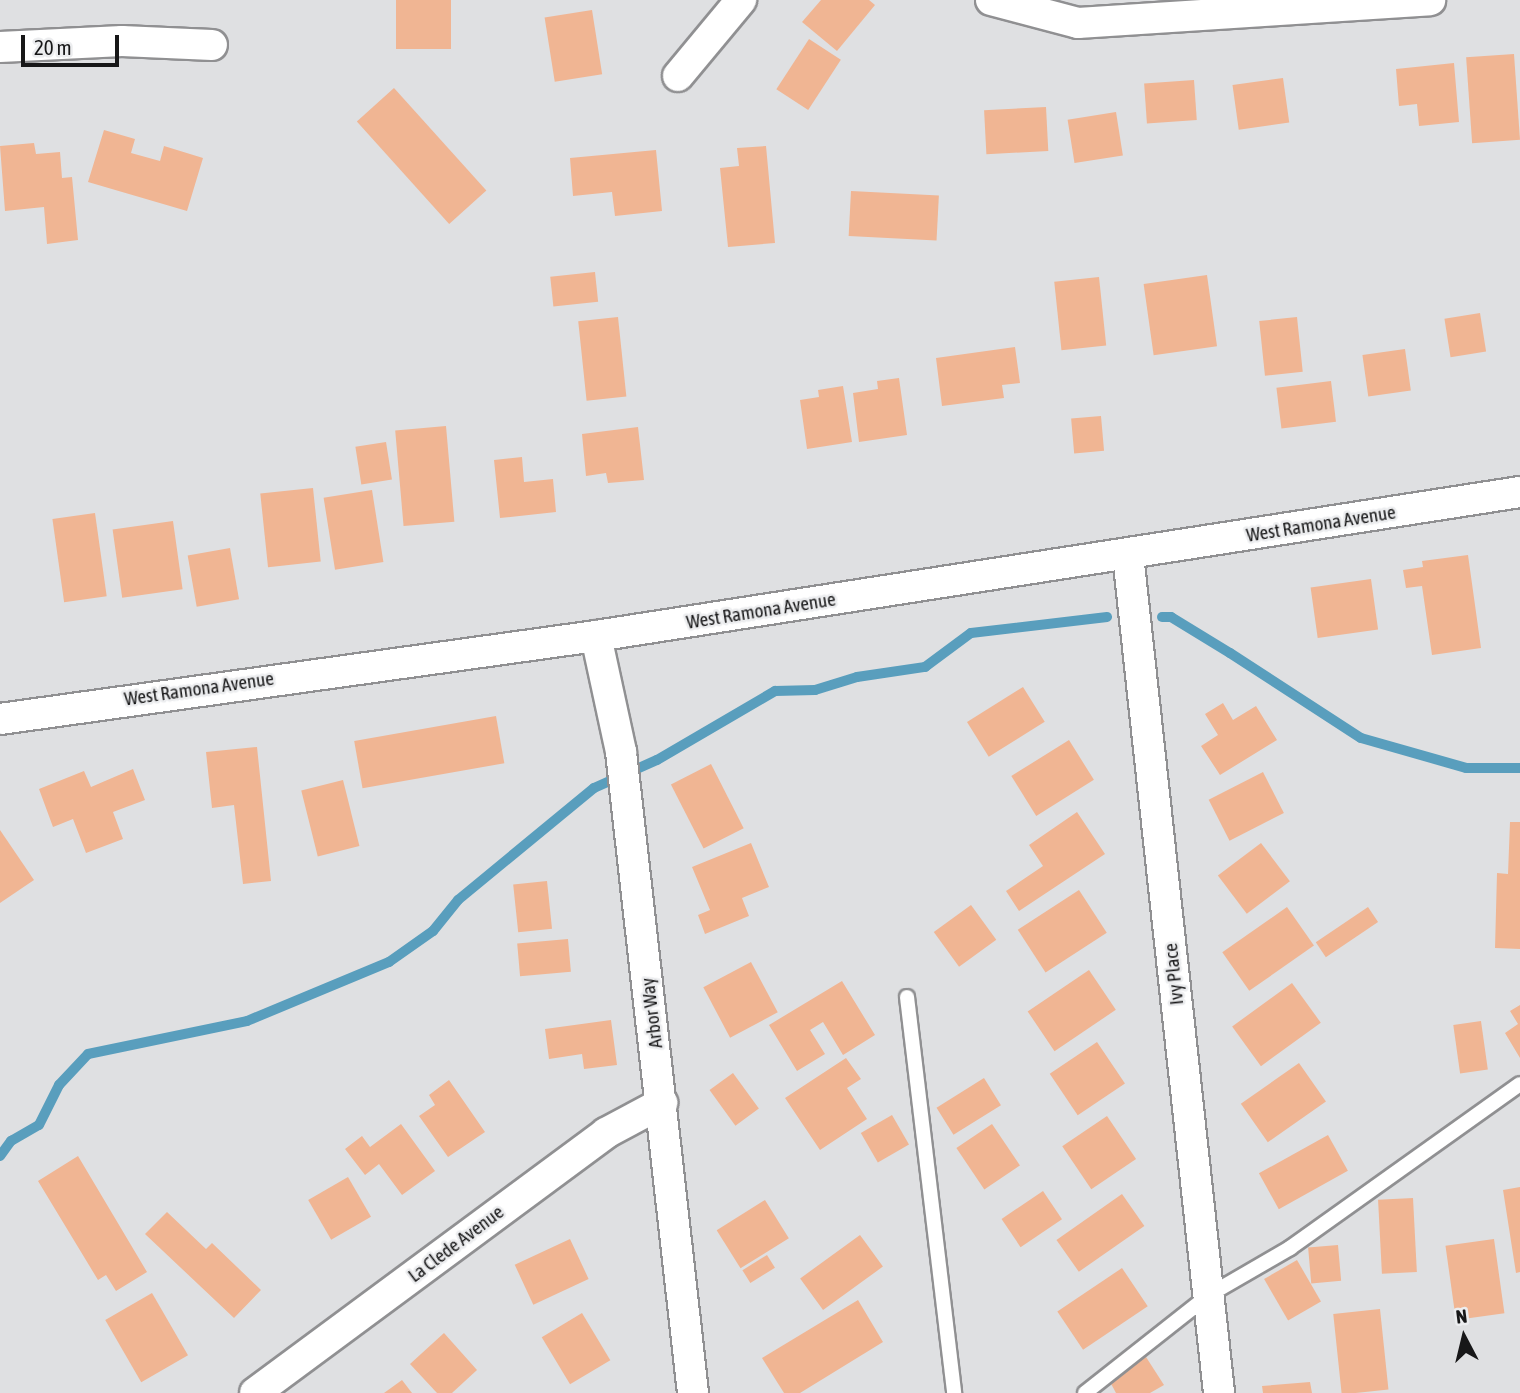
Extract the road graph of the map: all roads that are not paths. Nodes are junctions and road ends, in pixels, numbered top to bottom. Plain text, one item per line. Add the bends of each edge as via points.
1 (741, 0) edge
2 (991, 0) edge
3 (1430, 0) edge
4 (212, 45) dead end
5 (0, 47) edge
6 (678, 76) dead end
7 (1520, 492) edge
8 (1128, 555) junction
9 (596, 636) junction
10 (0, 719) edge
11 (907, 997) dead end
12 (1520, 1084) edge
13 (662, 1103) junction
14 (1209, 1295) junction
15 (255, 1393) edge
16 (693, 1393) edge
17 (954, 1393) edge
18 (1085, 1393) edge
19 (1220, 1393) edge

1 - 6 street
2 - 3 street via 1078,23
4 - 5 street via 122,41
7 - 8 street, West Ramona Avenue
8 - 9 street, West Ramona Avenue
8 - 14 street, Ivy Place
9 - 10 street, West Ramona Avenue
9 - 13 street, Arbor Way via 621,752
11 - 17 lane
12 - 14 lane via 1290,1248
13 - 15 street, La Clede Avenue via 606,1133
13 - 16 street, Arbor Way
14 - 18 lane
14 - 19 street, Ivy Place

